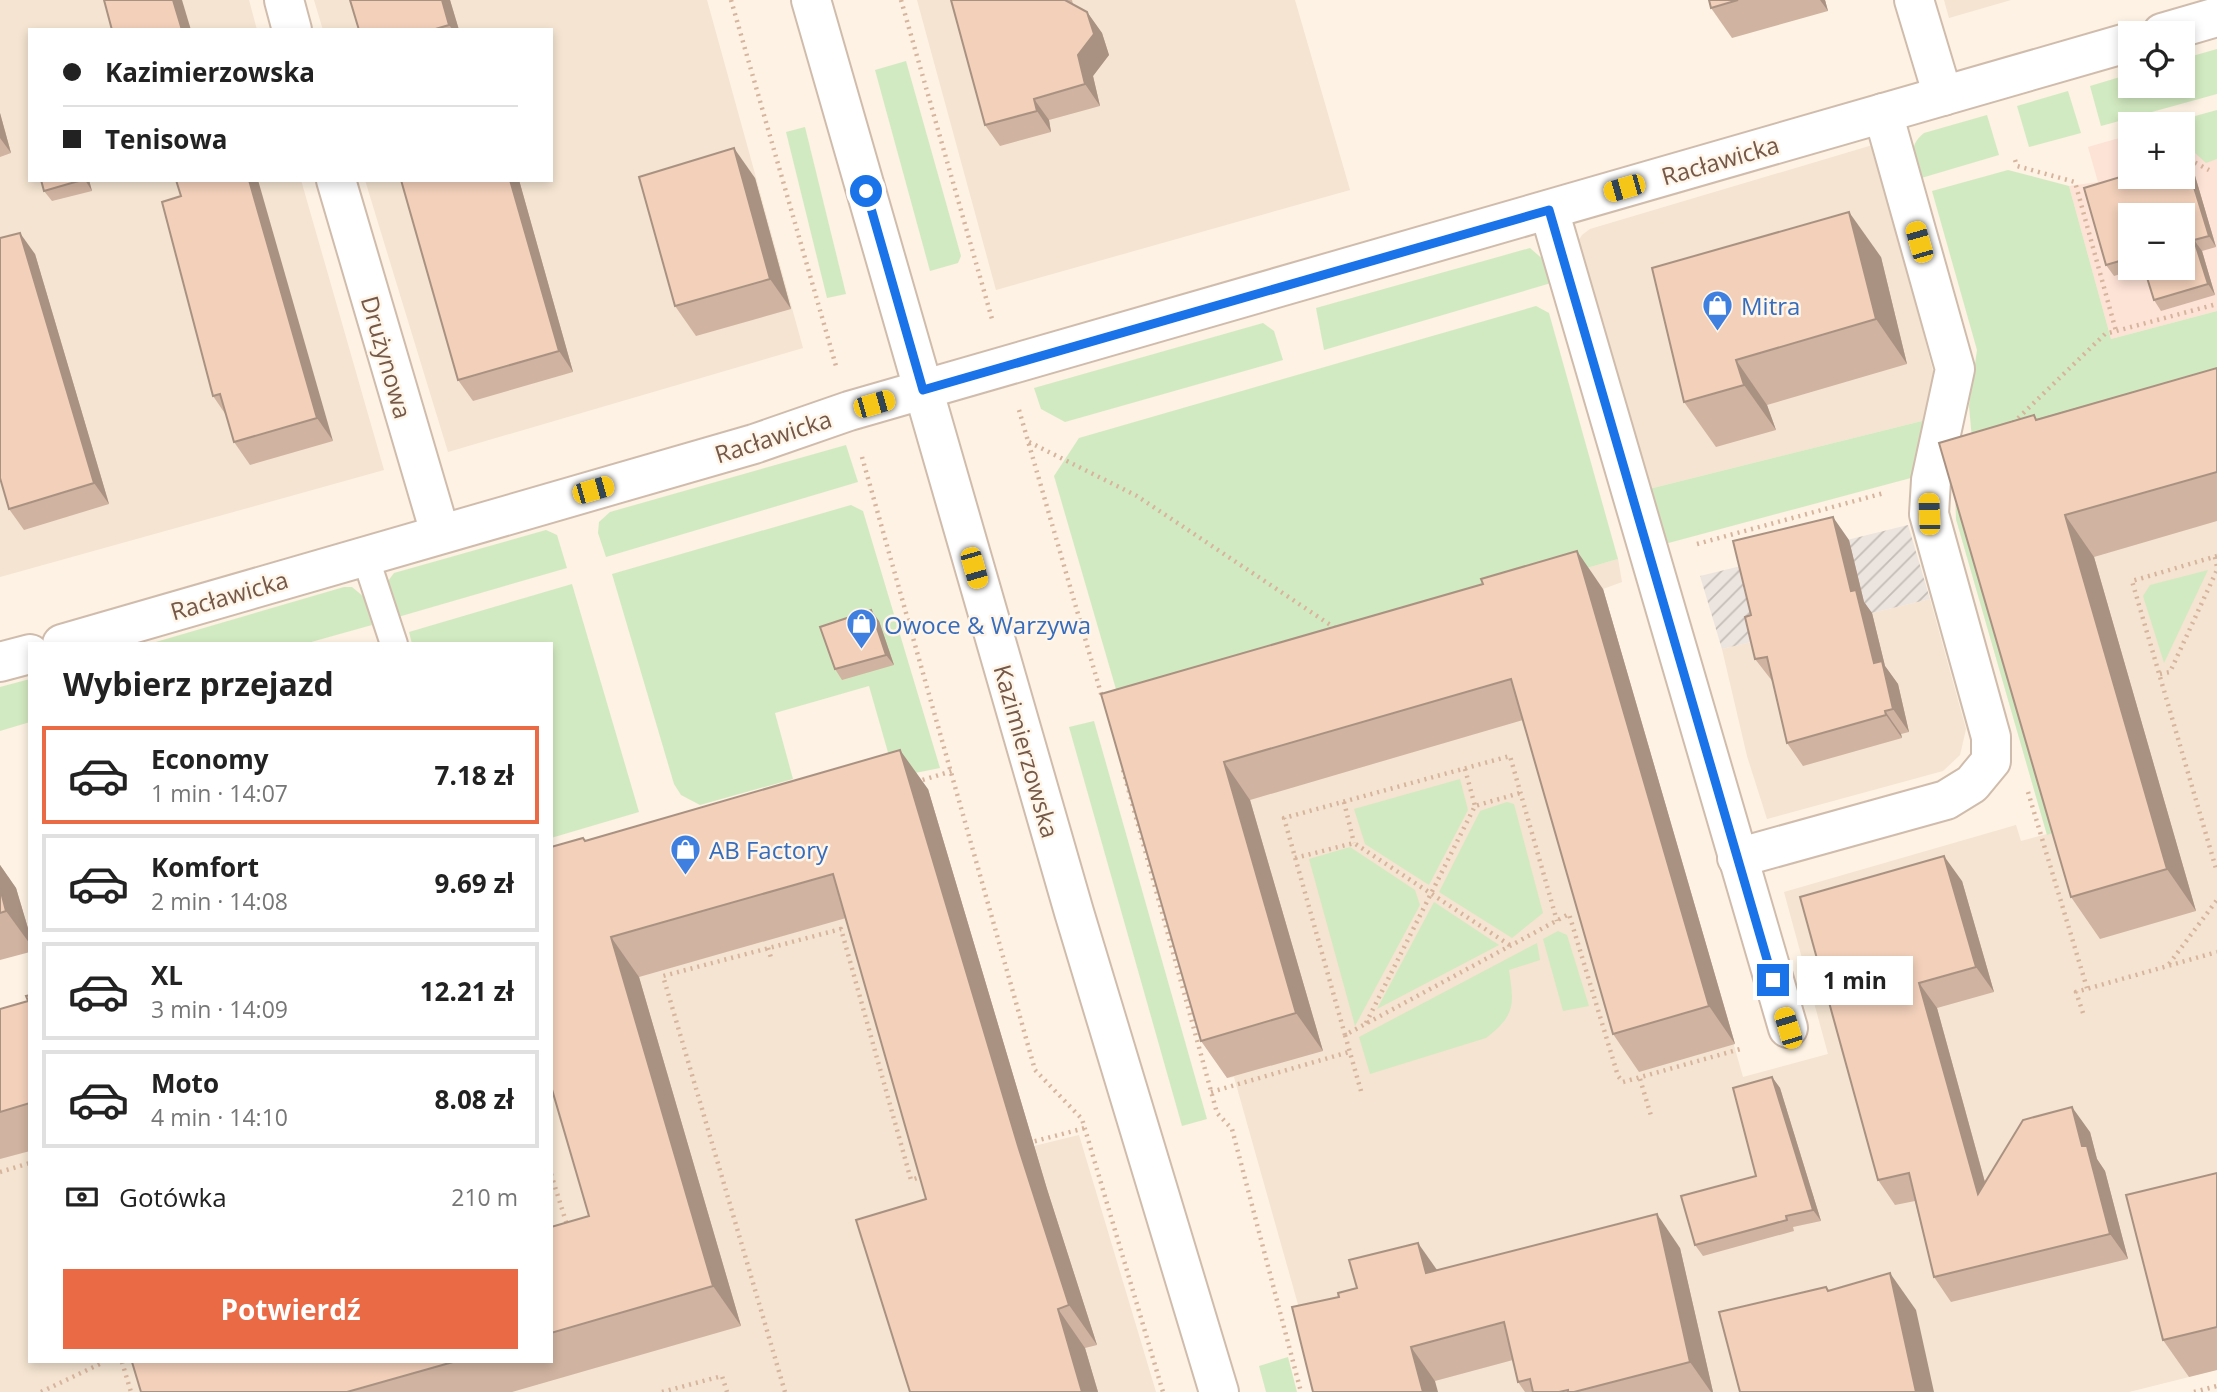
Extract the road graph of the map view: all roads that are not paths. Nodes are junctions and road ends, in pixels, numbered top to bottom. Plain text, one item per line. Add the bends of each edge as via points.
1 (284, 0) edge
2 (811, 0) edge
3 (1914, 0) edge
4 (2217, 18) edge
5 (2195, 24) edge
6 (291, 28) edge
7 (2118, 45) edge
8 (1943, 96) junction
9 (1883, 113) junction
10 (337, 182) edge
11 (1549, 210) junction
12 (923, 390) junction
13 (440, 533) junction
14 (365, 556) junction
15 (104, 638) edge
16 (76, 642) edge
17 (393, 642) edge
18 (28, 655) edge
19 (0, 662) edge
20 (1737, 858) junction
21 (1788, 1028) dead end
22 (1215, 1388) edge

1 - 6 street
2 - 12 street, Kazimierzowska
3 - 8 street
4 - 5 street
7 - 8 street, Racławicka
8 - 9 street, Racławicka
9 - 11 street, Racławicka
9 - 20 street via 1955,369 1931,480 1929,514 1991,737 1991,761 1972,784 1946,800
10 - 13 street, Drużynowa
11 - 12 street, Racławicka
11 - 20 street
12 - 13 street, Racławicka via 754,444
12 - 22 street, Kazimierzowska
13 - 14 street, Racławicka
14 - 15 street, Racławicka
14 - 17 lane
15 - 16 street, Racławicka
18 - 19 street
20 - 21 street

